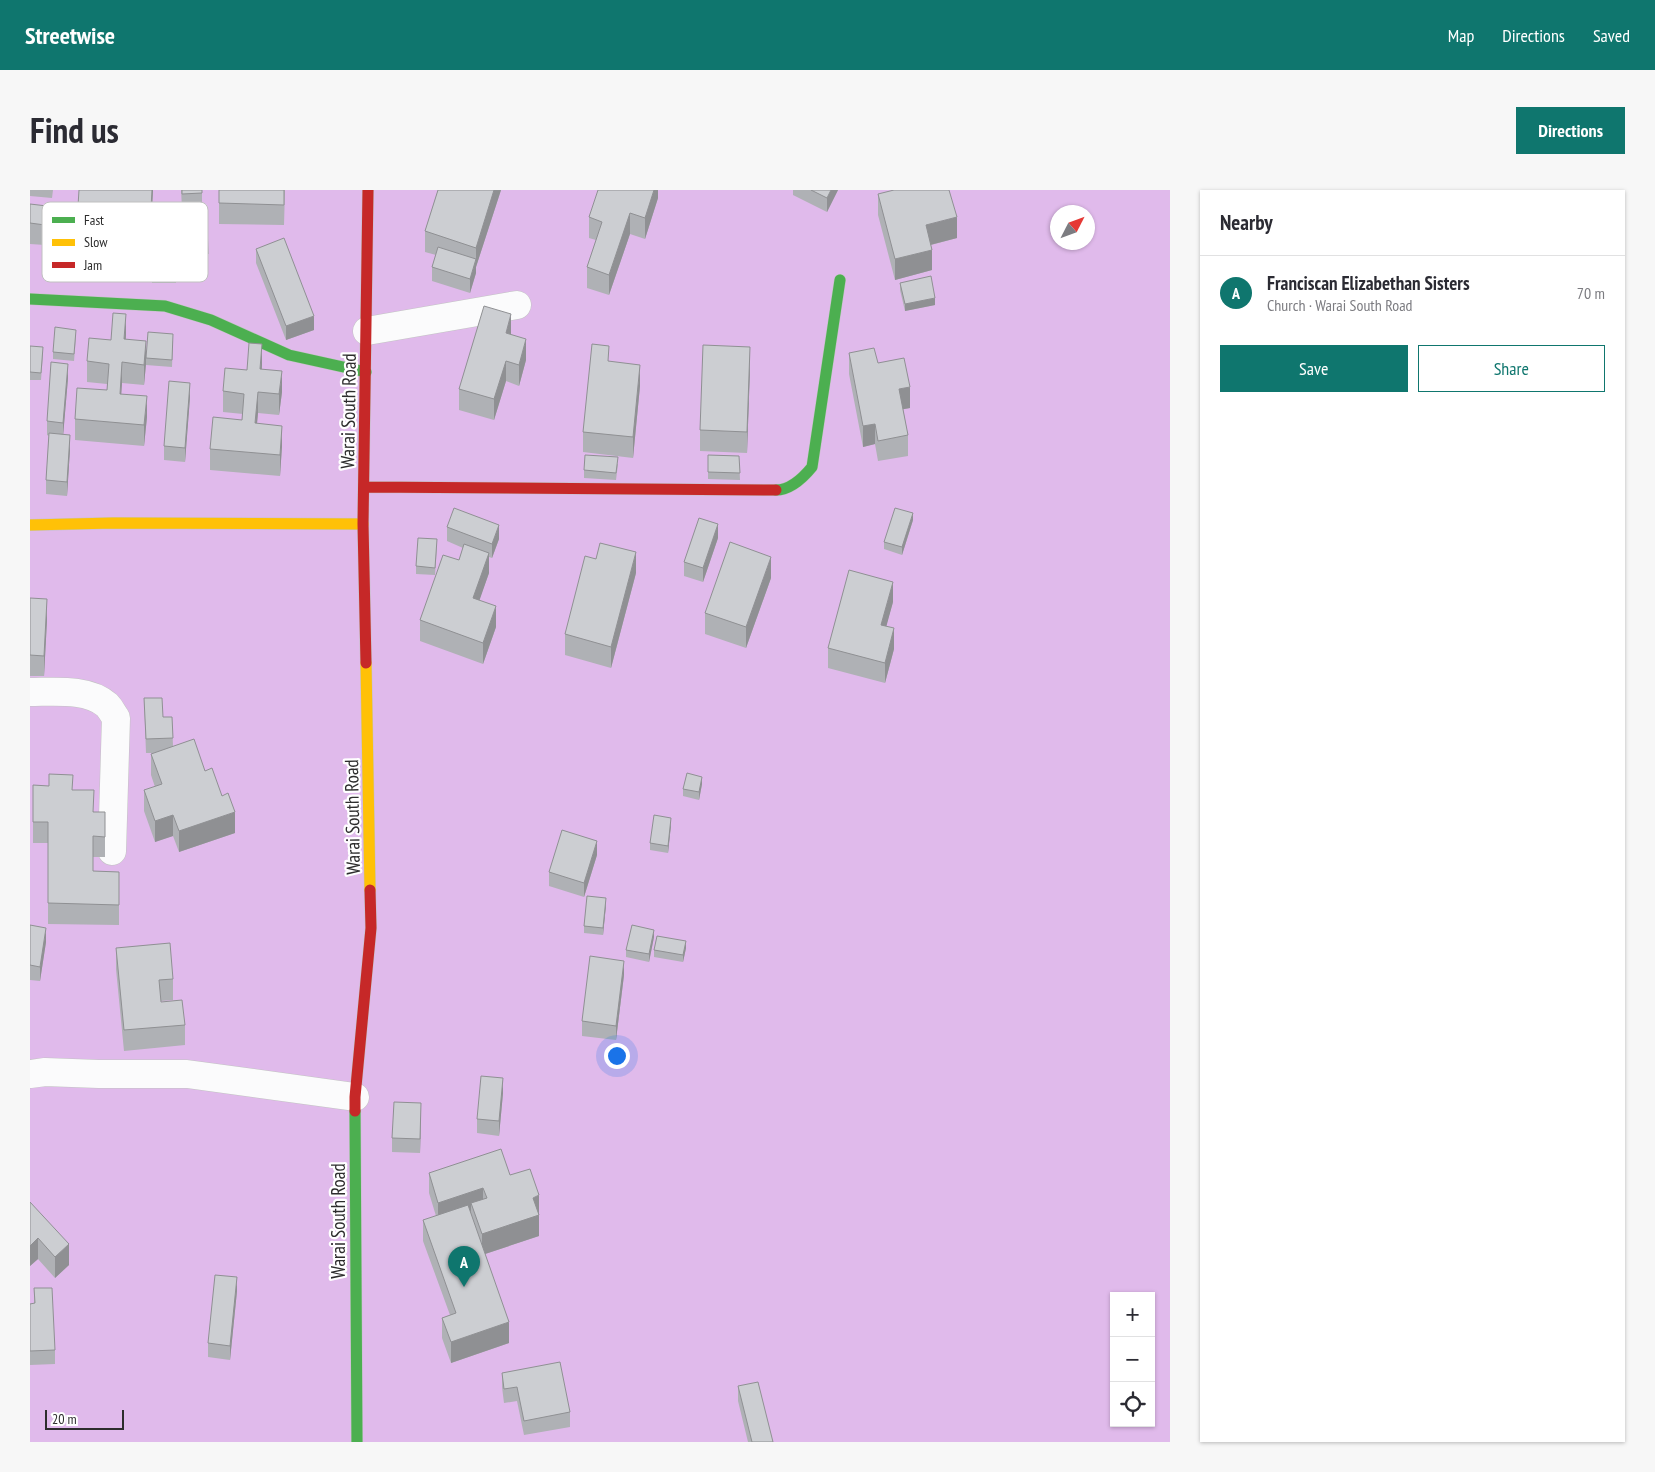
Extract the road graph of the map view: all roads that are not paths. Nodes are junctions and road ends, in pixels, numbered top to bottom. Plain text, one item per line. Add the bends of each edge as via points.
1 (368, 190) edge
2 (840, 280) dead end
3 (30, 299) edge
4 (517, 305) dead end
5 (367, 331) junction
6 (366, 372) junction
7 (364, 486) junction
8 (363, 524) junction
9 (30, 525) edge
10 (30, 692) edge
11 (112, 851) dead end
12 (30, 1074) edge
13 (355, 1097) junction
14 (357, 1442) edge

1 - 5 street, Warai South Road
2 - 7 street via 812,467 792,486 782,490
3 - 6 street via 165,306 211,320 289,355
4 - 5 street
5 - 6 street, Warai South Road
6 - 7 street, Warai South Road
7 - 8 street, Warai South Road
8 - 9 street
8 - 13 street, Warai South Road via 371,928
10 - 11 street via 83,694 107,706 116,718
12 - 13 street via 188,1074
13 - 14 street, Warai South Road

